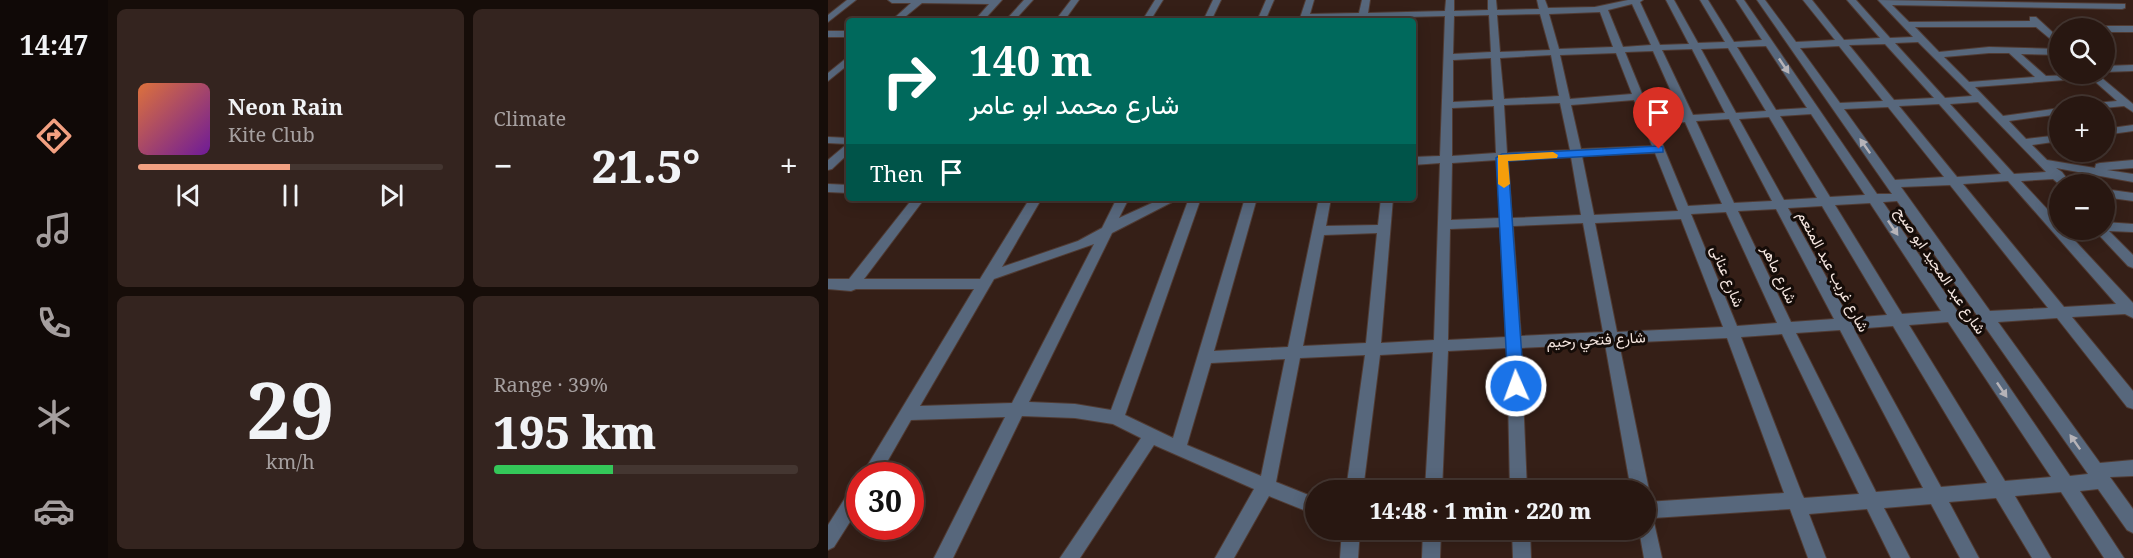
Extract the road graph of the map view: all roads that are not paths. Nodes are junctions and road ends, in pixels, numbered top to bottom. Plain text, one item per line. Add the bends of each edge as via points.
1 (892, 0) edge
2 (1029, 0) edge
3 (1075, 0) edge
4 (1160, 0) edge
5 (1217, 0) edge
6 (1270, 0) edge
7 (1310, 0) edge
8 (1366, 0) edge
9 (1670, 0) edge
10 (1704, 0) edge
11 (1740, 0) edge
12 (1761, 0) edge
13 (1807, 0) edge
14 (1851, 0) edge
15 (919, 1) edge
16 (997, 1) edge
17 (1637, 1) edge
18 (1887, 1) edge
19 (1920, 1) edge
20 (849, 2) edge
21 (2017, 2) edge
22 (828, 4) edge
23 (1542, 5) edge
24 (1493, 6) edge
25 (1596, 6) edge
26 (2122, 6) edge
27 (1450, 7) edge
28 (1408, 14) edge
29 (899, 18) edge
30 (981, 18) edge
31 (1013, 18) edge
32 (1061, 18) edge
33 (1148, 18) edge
34 (1208, 18) edge
35 (1262, 18) edge
36 (1304, 18) edge
37 (1362, 18) edge
38 (828, 19) edge
39 (1907, 25) junction
40 (2041, 27) junction
41 (2049, 28) edge
42 (2115, 29) edge
43 (2133, 29) edge
44 (828, 34) edge
45 (846, 34) edge
46 (2049, 34) edge
47 (1922, 39) junction
48 (1888, 41) junction
49 (1768, 43) junction
50 (1842, 43) junction
51 (1731, 44) junction
52 (1793, 45) junction
53 (1695, 46) junction
54 (1657, 48) junction
55 (1619, 49) junction
56 (2011, 50) junction
57 (1555, 52) junction
58 (2049, 52) edge
59 (1937, 54) junction
60 (1496, 55) junction
61 (1449, 57) junction
62 (846, 62) edge
63 (2133, 68) edge
64 (2115, 69) edge
65 (828, 78) edge
66 (2049, 78) edge
67 (2044, 79) junction
68 (2104, 84) edge
69 (1967, 85) junction
70 (1639, 97) junction
71 (1982, 99) junction
72 (1565, 101) junction
73 (1942, 101) junction
74 (1498, 103) junction
75 (1891, 103) junction
76 (1447, 105) junction
77 (1836, 106) junction
78 (2129, 106) edge
79 (1814, 111) junction
80 (2049, 112) edge
81 (1772, 113) junction
82 (1732, 116) junction
83 (1689, 118) junction
84 (2001, 119) junction
85 (1648, 120) junction
86 (2133, 128) edge
87 (2115, 130) edge
88 (2049, 139) edge
89 (828, 140) edge
90 (846, 141) edge
91 (2025, 142) junction
92 (1659, 149) junction
93 (1576, 154) junction
94 (843, 157) edge
95 (1502, 158) junction
96 (1446, 160) junction
97 (1416, 161) edge
98 (2046, 163) junction
99 (2133, 164) edge
100 (828, 166) edge
101 (2083, 169) junction
102 (2056, 174) edge
103 (2011, 177) junction
104 (2133, 178) edge
105 (2049, 179) edge
106 (1954, 180) junction
107 (1892, 184) junction
108 (828, 188) edge
109 (846, 189) edge
110 (2115, 195) edge
111 (1901, 197) junction
112 (2133, 197) edge
113 (1873, 199) junction
114 (917, 201) edge
115 (1034, 201) edge
116 (1122, 201) edge
117 (1167, 201) edge
118 (1194, 201) edge
119 (1250, 201) edge
120 (1324, 201) edge
121 (1387, 201) edge
122 (1826, 201) junction
123 (1780, 204) junction
124 (1730, 207) junction
125 (1685, 212) junction
126 (1587, 219) junction
127 (1506, 223) junction
128 (1444, 225) junction
129 (2115, 227) edge
130 (2133, 228) edge
131 (1383, 229) junction
132 (1107, 231) junction
133 (1318, 231) junction
134 (2111, 240) edge
135 (2133, 263) edge
136 (987, 280) junction
137 (828, 284) edge
138 (851, 286) junction
139 (2132, 310) edge
140 (2060, 312) junction
141 (1952, 316) junction
142 (1986, 316) junction
143 (1898, 320) junction
144 (1844, 324) junction
145 (1787, 329) junction
146 (1732, 332) junction
147 (1610, 339) junction
148 (1514, 344) junction
149 (1441, 348) junction
150 (1373, 351) junction
151 (1295, 354) junction
152 (1204, 357) junction
153 (2133, 402) edge
154 (1016, 409) junction
155 (908, 413) junction
156 (1116, 418) junction
157 (1152, 435) junction
158 (1178, 449) junction
159 (878, 462) edge
160 (2133, 468) edge
161 (2099, 476) junction
162 (1356, 480) edge
163 (1434, 480) edge
164 (1519, 480) edge
165 (1638, 480) edge
166 (2065, 484) junction
167 (1266, 488) junction
168 (2001, 490) junction
169 (1936, 495) junction
170 (1870, 501) junction
171 (1305, 503) edge
172 (1797, 504) junction
173 (1656, 510) edge
174 (846, 512) edge
175 (2133, 524) edge
176 (1350, 540) edge
177 (1432, 540) edge
178 (1521, 540) edge
179 (1650, 540) edge
180 (828, 541) edge
181 (943, 558) edge
182 (1069, 558) edge
183 (1224, 558) edge
184 (1349, 558) edge
185 (1431, 558) edge
186 (1522, 558) edge
187 (1653, 558) edge
188 (1817, 558) edge
189 (1901, 558) edge
190 (1970, 558) edge
191 (2042, 558) edge
192 (2115, 558) edge

1 - 15 street
2 - 31 street
3 - 32 street
4 - 33 street
5 - 34 street
6 - 35 street
7 - 36 street
8 - 37 street
9 - 53 street, شارع غريب عبد المنعم
10 - 51 street
11 - 49 street, شارع عبد المجيد ابو صبح
12 - 52 street, شارع عبد المجيد ابو صبح
13 - 50 street
14 - 48 street
15 - 16 street
15 - 29 street
16 - 30 street
17 - 25 street
17 - 54 street, شارع ماهر
18 - 19 street
18 - 39 street
19 - 21 street
20 - 22 street
20 - 38 street
21 - 26 street
21 - 40 street
23 - 24 street
23 - 25 street
23 - 57 street
24 - 27 street
24 - 60 street
25 - 55 street, شارع عنانى
27 - 28 street
27 - 61 street
28 - 37 street
39 - 40 street
39 - 47 street
40 - 41 street
40 - 46 street
42 - 43 street
44 - 45 street
47 - 48 street
47 - 59 street
48 - 50 street
48 - 73 street
49 - 51 street
49 -> 79 street, شارع عبد المجيد ابو صبح
50 - 52 street
50 - 75 street
51 - 53 street
51 - 81 street
52 - 77 street, شارع عبد المجيد ابو صبح
53 - 54 street
53 - 82 street, شارع غريب عبد المنعم
54 - 55 street
54 - 83 street, شارع ماهر
55 - 57 street
55 - 70 street, شارع عنانى
56 - 58 street
56 - 59 street
56 - 67 street
57 - 60 street
57 - 72 street
59 - 69 street
60 - 61 street
60 - 74 street
61 - 76 street
62 - 65 street
63 - 64 street
66 - 67 street
67 - 69 street
68 - 78 street
69 - 71 street
70 - 72 street
70 - 85 street, شارع عنانى
71 - 73 street
71 - 84 street
72 - 74 street
72 - 93 street
73 - 75 street
73 - 103 street
74 - 76 street
74 - 95 street
75 - 77 street
75 - 106 street
76 - 96 street
107 -> 77 street, شارع عبد المجيد ابو صبح
79 - 81 street
79 - 113 street, شارع عبد المجيد ابو صبح
80 - 84 street
81 - 82 street
81 - 122 street
82 - 83 street
82 - 123 street, شارع غريب عبد المنعم
83 - 85 street
83 - 124 street, شارع ماهر
84 - 91 street
85 - 92 street, شارع عنانى
86 - 87 street
88 - 91 street
89 - 90 street
91 - 98 street
92 - 93 street
92 - 125 street, شارع عنانى
93 - 95 street
93 - 126 street
94 - 100 street
95 - 96 street
95 - 127 street
96 - 97 street
96 - 128 street
98 - 101 street
98 - 102 street
99 - 101 street
101 - 104 street
103 - 105 street
103 - 106 street
103 - 139 street
106 - 107 street
106 - 140 street
107 - 111 street, شارع عبد المجيد ابو صبح
108 - 109 street
110 - 112 street
111 - 113 street
111 - 142 street, شارع عبد المجيد ابو صبح
113 - 122 street
113 -> 141 street, شارع عبد المجيد ابو صبح
114 - 138 street
115 - 136 street
116 - 132 street
117 - 132 street
118 - 156 street
119 - 152 street
120 - 133 street
121 - 131 street
122 - 123 street
122 - 143 street
123 - 124 street
123 - 144 street, شارع غريب عبد المنعم
124 - 125 street
124 - 145 street, شارع ماهر
125 - 126 street
125 - 146 street, شارع عنانى
126 - 127 street
126 - 147 street
127 - 128 street
127 - 148 street
128 - 149 street
129 - 130 street
131 - 133 street
131 - 150 street
132 - 136 street
132 - 154 street
133 - 151 street
134 - 135 street
136 - 138 street
136 - 155 street
137 - 138 street
139 - 140 street
140 - 142 street
140 - 153 street
141 - 143 street, شارع فتحي رحيم
141 -> 166 street, شارع عبد المجيد ابو صبح
161 -> 142 street, شارع عبد المجيد ابو صبح
143 - 144 street, شارع فتحي رحيم
143 - 168 street
144 - 145 street, شارع فتحي رحيم
144 - 169 street, شارع غريب عبد المنعم
145 - 146 street, شارع فتحي رحيم
145 - 170 street, شارع ماهر
146 - 147 street, شارع فتحي رحيم
146 - 172 street, شارع عنانى
147 - 148 street, شارع فتحي رحيم
147 - 165 street
148 - 149 street, شارع فتحي رحيم
148 - 164 street
149 - 150 street, شارع فتحي رحيم
149 - 163 street
150 - 151 street, شارع فتحي رحيم
150 - 162 street
151 - 152 street, شارع فتحي رحيم
151 - 167 street
152 - 158 street
154 - 155 street
154 - 156 street via 1075,411
154 - 181 street
155 - 159 street
156 - 157 street
157 - 158 street
157 - 182 street
158 - 167 street
160 - 161 street
161 - 166 street
161 - 175 street, شارع عبد المجيد ابو صبح
166 - 168 street
166 - 192 street, شارع عبد المجيد ابو صبح
167 - 171 street
167 - 183 street
168 - 169 street
168 - 191 street
169 - 170 street
169 - 190 street, شارع غريب عبد المنعم
170 - 172 street
170 - 189 street, شارع ماهر
172 - 173 street
172 - 188 street, شارع عنانى
174 - 180 street
176 - 184 street
177 - 185 street
178 - 186 street
179 - 187 street

